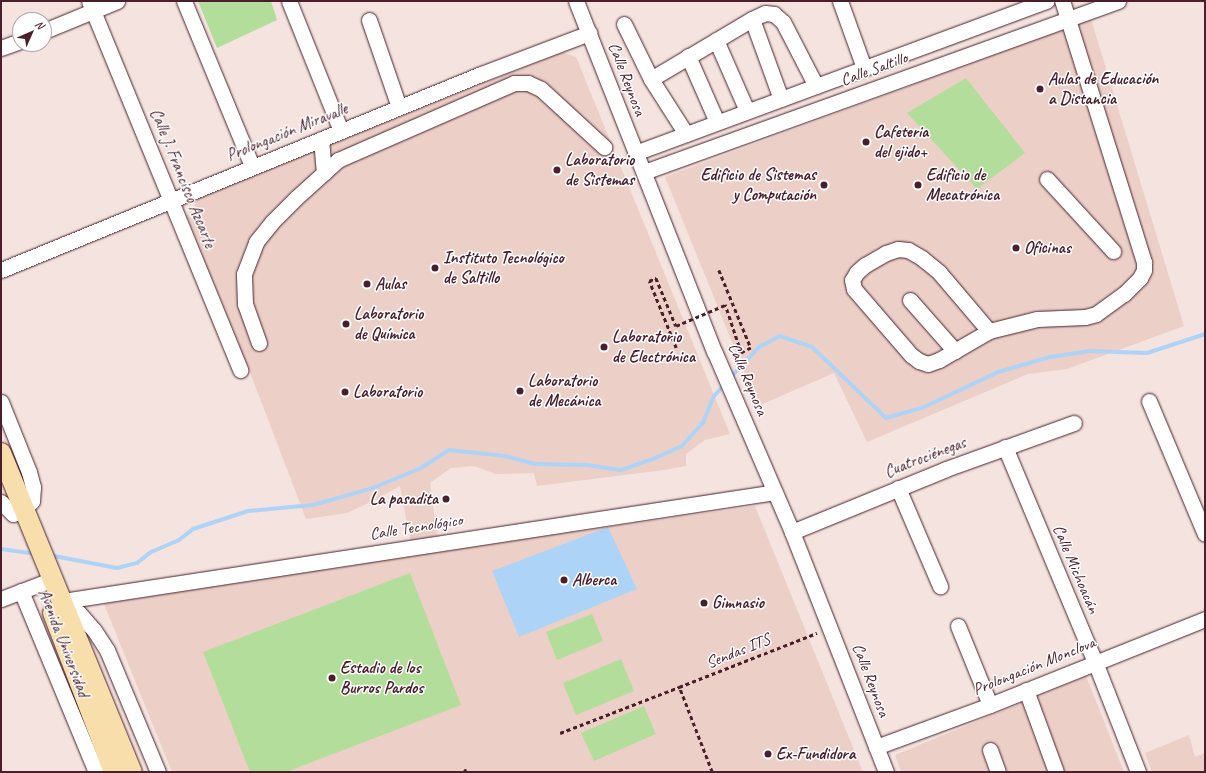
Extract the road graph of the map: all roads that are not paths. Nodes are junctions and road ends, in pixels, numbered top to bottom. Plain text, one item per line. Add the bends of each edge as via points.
1 (117, 1) edge
2 (184, 1) edge
3 (289, 1) edge
4 (576, 1) edge
5 (840, 1) edge
6 (1047, 1) edge
7 (1062, 1) edge
8 (1118, 1) edge
9 (91, 6) edge
10 (752, 19) junction
11 (1068, 19) junction
12 (369, 20) dead end
13 (624, 24) dead end
14 (52, 27) edge
15 (588, 33) junction
16 (716, 40) junction
17 (12, 44) edge
18 (1, 48) edge
19 (688, 56) junction
20 (864, 68) junction
21 (651, 78) junction
22 (816, 86) junction
23 (781, 99) junction
24 (399, 107) junction
25 (747, 111) junction
26 (718, 122) junction
27 (341, 131) junction
28 (686, 134) junction
29 (321, 139) junction
30 (604, 147) dead end
31 (635, 153) junction
32 (252, 166) junction
33 (644, 172) junction
34 (324, 173) junction
35 (1047, 179) dead end
36 (171, 200) junction
37 (1113, 251) dead end
38 (1, 270) edge
39 (910, 300) dead end
40 (989, 331) junction
41 (259, 343) dead end
42 (955, 351) junction
43 (240, 370) dead end
44 (1149, 401) dead end
45 (1, 402) edge
46 (1074, 423) dead end
47 (1004, 447) junction
48 (1, 453) edge
49 (1, 484) edge
50 (898, 488) junction
51 (775, 492) junction
52 (13, 509) edge
53 (792, 532) junction
54 (1205, 534) edge
55 (44, 574) junction
56 (940, 586) dead end
57 (21, 591) junction
58 (1, 599) edge
59 (64, 605) junction
60 (1205, 619) edge
61 (958, 626) dead end
62 (1095, 662) junction
63 (1026, 690) junction
64 (990, 705) junction
65 (876, 747) junction
66 (990, 750) dead end
67 (96, 772) edge
68 (114, 772) edge
69 (132, 772) edge
70 (158, 772) edge
71 (886, 772) edge
72 (998, 772) edge
73 (1056, 772) edge
74 (1138, 772) edge

1 - 9 street
2 - 32 street
3 - 27 street
4 - 15 street, Calle Reynosa
5 - 20 street
6 - 20 street, Calle Saltillo
7 - 11 street
8 - 11 street, Calle Saltillo
9 - 14 street
9 - 36 street, Calle J. Francisco Azcarte
10 - 16 street
10 - 22 street via 765,13 774,14 783,22
10 - 23 street
11 - 33 street, Calle Saltillo
11 - 40 street via 1144,262 1144,270 1140,278 1124,294 1096,314 1085,317 1037,319
12 - 24 street
13 - 21 street
15 - 24 street, Prolongación Miravalle
15 - 31 street, Calle Reynosa
16 - 19 street
16 - 25 street
17 - 18 street
19 - 21 street
19 - 26 street
20 - 22 street, Calle Saltillo
21 - 28 street
22 - 23 street, Calle Saltillo
23 - 25 street, Calle Saltillo
24 - 27 street, Prolongación Miravalle
25 - 26 street, Calle Saltillo
26 - 28 street, Calle Saltillo
27 - 29 street, Prolongación Miravalle
28 - 31 street, Calle Saltillo
29 - 32 street, Prolongación Miravalle
29 - 34 street
30 - 34 street via 541,89 528,83 514,83 352,152
31 - 33 street, Calle Reynosa
32 - 36 street, Prolongación Miravalle
33 - 51 street, Calle Reynosa via 715,353
34 - 41 street via 272,222 256,242 244,274 245,304
35 - 37 street
36 - 38 street, Prolongación Miravalle
36 - 43 street, Calle J. Francisco Azcarte
39 - 42 street
40 - 42 street
40 - 42 street via 939,272 908,250 898,249 886,253 857,272 852,280 854,289 911,355 928,364
44 - 54 street
45 - 52 street via 33,486 32,501
46 - 47 street, Cuatrociénegas
47 - 50 street, Cuatrociénegas
47 - 62 street, Calle Michoacán
48 - 52 main road, Avenida Universidad
49 - 52 main road, Avenida Universidad
50 - 53 street, Cuatrociénegas
50 - 56 street
51 - 53 street, Calle Reynosa
51 - 59 street, Calle Tecnológico via 72,598
52 - 55 main road, Avenida Universidad via 28,534
53 - 65 street, Calle Reynosa
55 - 57 street
55 - 59 main road, Avenida Universidad
55 - 68 main road, Avenida Universidad
57 - 58 street
57 - 67 street, Avenida Universidad
59 - 69 main road, Avenida Universidad
59 - 70 street, Avenida Universidad via 79,613 107,650
60 - 62 street, Prolongación Monclova
61 - 64 street
62 - 63 street, Prolongación Monclova
62 - 74 street, Calle Michoacán
63 - 64 street, Prolongación Monclova
63 - 73 street
64 - 65 street, Prolongación Monclova
65 - 71 street, Calle Reynosa
66 - 72 street

